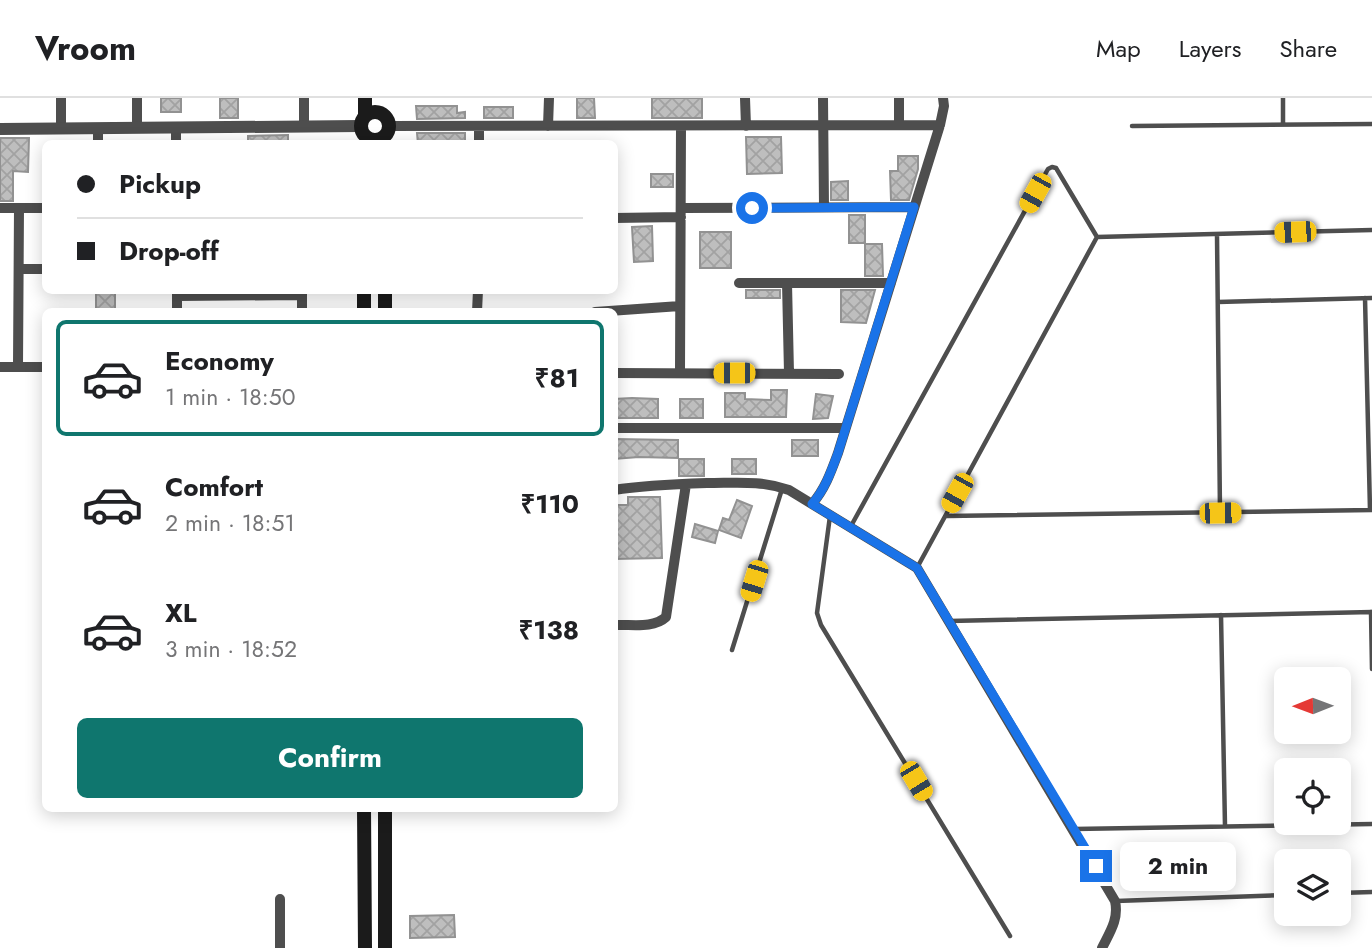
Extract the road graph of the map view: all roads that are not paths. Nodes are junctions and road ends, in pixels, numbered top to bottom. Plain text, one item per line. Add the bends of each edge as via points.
1 (61, 98) edge
2 (137, 98) edge
3 (304, 98) edge
4 (365, 98) edge
5 (386, 98) edge
6 (549, 98) edge
7 (745, 98) edge
8 (824, 98) edge
9 (900, 98) edge
10 (943, 98) edge
11 (1283, 98) edge
12 (1283, 124) junction
13 (1372, 124) edge
14 (824, 125) junction
15 (899, 125) junction
16 (940, 125) junction
17 (479, 126) junction
18 (548, 126) junction
19 (681, 126) junction
20 (746, 126) junction
21 (1132, 126) dead end
22 (304, 127) junction
23 (98, 128) junction
24 (137, 128) junction
25 (176, 128) junction
26 (0, 129) edge
27 (61, 129) junction
28 (387, 130) edge
29 (364, 131) edge
30 (98, 140) edge
31 (176, 140) edge
32 (479, 140) edge
33 (824, 207) junction
34 (914, 207) junction
35 (0, 208) edge
36 (19, 208) junction
37 (42, 208) edge
38 (681, 213) junction
39 (618, 218) edge
40 (1372, 230) edge
41 (1217, 235) junction
42 (1097, 237) junction
43 (19, 269) junction
44 (42, 269) edge
45 (739, 283) dead end
46 (787, 283) junction
47 (891, 283) junction
48 (1365, 298) junction
49 (1372, 298) edge
50 (1218, 302) junction
51 (680, 306) junction
52 (618, 310) edge
53 (0, 367) edge
54 (18, 367) junction
55 (42, 367) edge
56 (680, 372) junction
57 (618, 373) edge
58 (789, 373) junction
59 (839, 374) dead end
60 (618, 428) edge
61 (845, 428) junction
62 (686, 484) junction
63 (782, 488) junction
64 (618, 490) edge
65 (812, 504) junction
66 (1371, 510) edge
67 (1220, 513) junction
68 (830, 515) junction
69 (945, 516) junction
70 (850, 527) junction
71 (917, 568) junction
72 (1371, 612) edge
73 (1221, 615) junction
74 (949, 621) junction
75 (618, 625) edge
76 (732, 650) dead end
77 (1372, 669) edge
78 (365, 812) edge
79 (385, 812) edge
80 (1372, 824) edge
81 (1225, 826) junction
82 (1073, 829) junction
83 (1372, 891) edge
84 (1351, 892) edge
85 (1274, 895) edge
86 (280, 899) dead end
87 (1115, 901) junction
88 (1010, 936) dead end
89 (280, 948) edge
90 (365, 948) edge
91 (385, 948) edge
92 (1102, 948) edge

1 - 27 street
2 - 24 street
3 - 22 street
4 - 29 main road
5 - 28 main road
6 - 18 street
7 - 20 street
8 - 14 street
9 - 15 street
10 - 16 street
11 - 12 lane
12 - 13 lane
12 - 21 lane
14 - 15 street
14 - 20 street
14 - 33 street
15 - 16 street
16 - 34 street
17 - 18 street
17 - 28 street
17 - 32 street
18 - 19 street
19 - 20 street
19 - 38 street
22 - 25 street
22 - 29 street
23 - 24 street
23 - 27 street
23 - 30 street
24 - 25 street
25 - 31 street
26 - 27 street
28 - 29 main road via 376,140
28 - 29 main road via 380,113 374,112
33 - 34 street
33 - 38 street
34 - 47 street
35 - 36 street
36 - 37 street
36 - 43 street
38 - 39 street
38 - 51 street
40 - 41 lane
41 - 42 lane
41 - 50 lane
42 - 69 lane
42 - 70 lane via 1056,168 1048,169
43 - 44 street
43 - 54 street
45 - 46 street
46 - 47 street
46 - 58 street
47 - 61 street
48 - 49 lane
48 - 50 lane
48 - 66 lane
50 - 67 lane
51 - 52 street
51 - 56 street
53 - 54 street
54 - 55 street
56 - 57 street
56 - 58 street
58 - 59 street
60 - 61 street
61 - 65 street via 827,484
62 - 63 street via 750,482
62 - 64 street
62 - 75 street via 666,617 654,624
63 - 65 street
63 - 76 lane
65 - 68 street
66 - 67 lane
67 - 69 lane
68 - 70 street
68 - 88 lane via 817,613 821,625
69 - 71 lane
70 - 71 street
71 - 74 street
72 - 73 lane
72 - 77 lane
73 - 74 lane
73 - 81 lane
74 - 82 street
78 - 90 main road
79 - 91 main road
80 - 81 lane
81 - 82 lane
82 - 87 street
83 - 84 lane
85 - 87 lane
86 - 89 street
87 - 92 street via 1115,921

